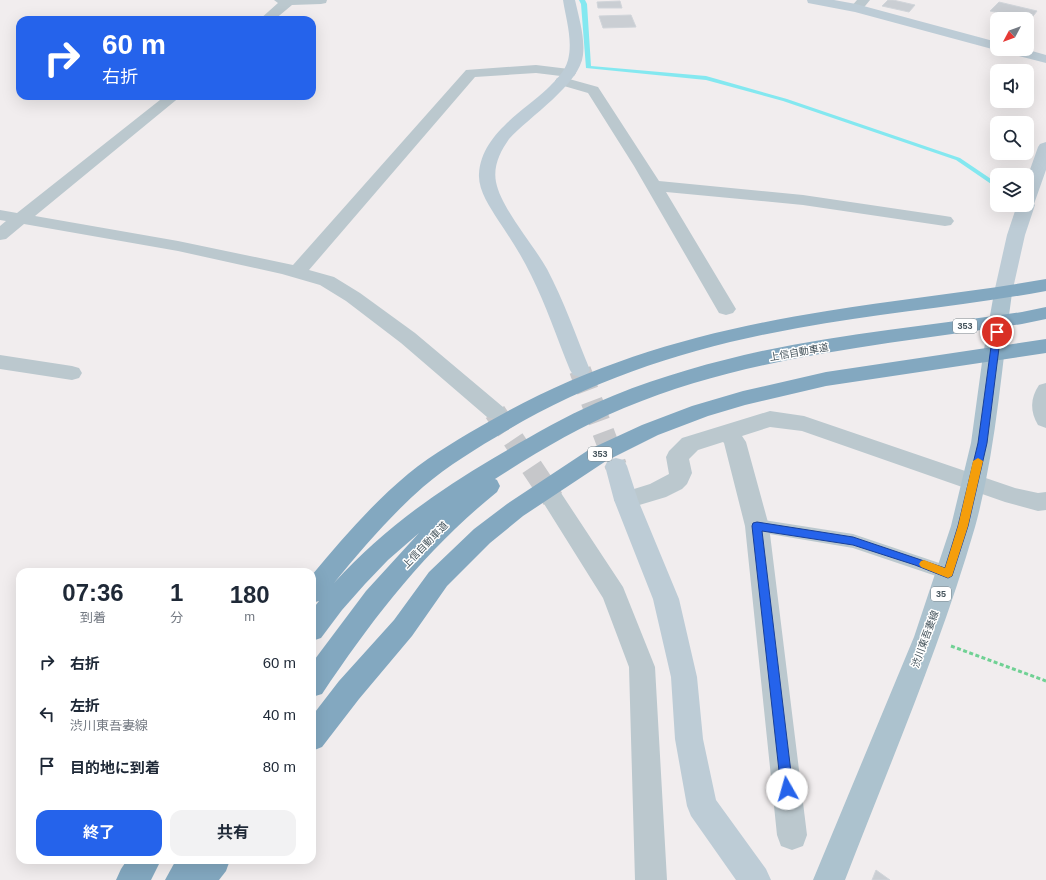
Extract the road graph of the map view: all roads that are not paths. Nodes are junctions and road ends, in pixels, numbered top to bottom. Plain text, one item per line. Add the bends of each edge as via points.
1 (286, 0) edge
2 (321, 0) edge
3 (569, 0) edge
4 (813, 0) edge
5 (860, 4) edge
6 (270, 16) edge
7 (990, 44) edge
8 (1034, 56) edge
9 (1046, 59) edge
10 (566, 77) junction
11 (169, 100) edge
12 (1046, 148) edge
13 (1034, 181) edge
14 (655, 186) junction
15 (1024, 212) edge
16 (0, 215) edge
17 (19, 219) junction
18 (945, 221) dead end
19 (0, 235) edge
20 (297, 272) junction
21 (1046, 285) edge
22 (1003, 293) junction
23 (726, 309) dead end
24 (1046, 313) edge
25 (1046, 346) edge
26 (993, 355) junction
27 (0, 362) edge
28 (580, 370) tunnel mouth
29 (72, 373) dead end
30 (1046, 390) edge
31 (495, 412) tunnel mouth
32 (1046, 420) edge
33 (563, 429) junction
34 (728, 432) junction
35 (616, 466) tunnel mouth
36 (973, 483) junction
37 (553, 499) tunnel mouth
38 (626, 500) junction
39 (1046, 501) edge
40 (757, 526) junction
41 (948, 573) junction
42 (316, 589) edge
43 (316, 624) edge
44 (316, 679) edge
45 (316, 733) edge
46 (792, 835) dead end
47 (132, 864) edge
48 (143, 864) edge
49 (191, 864) edge
50 (212, 864) edge
51 (122, 880) edge
52 (132, 880) edge
53 (181, 880) edge
54 (199, 880) edge
55 (651, 880) edge
56 (755, 880) edge
57 (829, 880) edge

1 - 2 street
1 - 6 street
3 - 10 street via 575,33 575,60
4 - 5 street
5 - 7 street
8 - 9 street
10 - 14 street via 593,90
10 - 20 street via 536,69 471,73
10 - 28 street via 546,99 516,123 498,142 488,161 487,176 495,202 542,279
11 - 17 street
12 - 13 street
14 - 18 street via 803,200
14 - 23 street
15 - 22 street
16 - 17 street
17 - 19 street
17 - 20 street via 178,246
20 - 31 street via 327,281 353,297 408,338
21 - 22 highway
22 - 26 main road, 渋川東吾妻線 / 35
22 - 42 highway via 797,322 733,335 619,368 564,390 526,409 449,455 407,488 372,521
24 - 33 highway, 上信自動車道 / 353 via 830,346 745,362 677,381 617,403
25 - 26 highway
26 - 36 main road, 渋川東吾妻線 / 35 via 982,443
26 - 45 highway, 353 via 826,379 743,398 650,430 598,455 515,510 482,536 438,579 403,628
27 - 29 street
30 - 32 street via 1042,410
33 - 43 highway, 上信自動車道 / 353 via 487,472 390,542 360,570
33 - 44 highway, 上信自動車道 / 353 via 483,490 441,526 362,615
34 - 36 street via 770,419 804,424
34 - 38 street via 690,444 677,457 681,474 669,487
34 - 40 street via 735,442
35 - 38 street
36 - 39 street via 1013,496 1038,502
36 - 41 main road, 渋川東吾妻線 / 35
37 - 55 street via 614,594 642,667
38 - 56 street via 666,599 684,677 689,739 702,806
40 - 41 lane via 853,541
40 - 46 street
41 - 57 main road, 渋川東吾妻線 / 35 via 927,637
47 - 51 highway
48 - 52 highway
49 - 53 highway
50 - 54 highway

